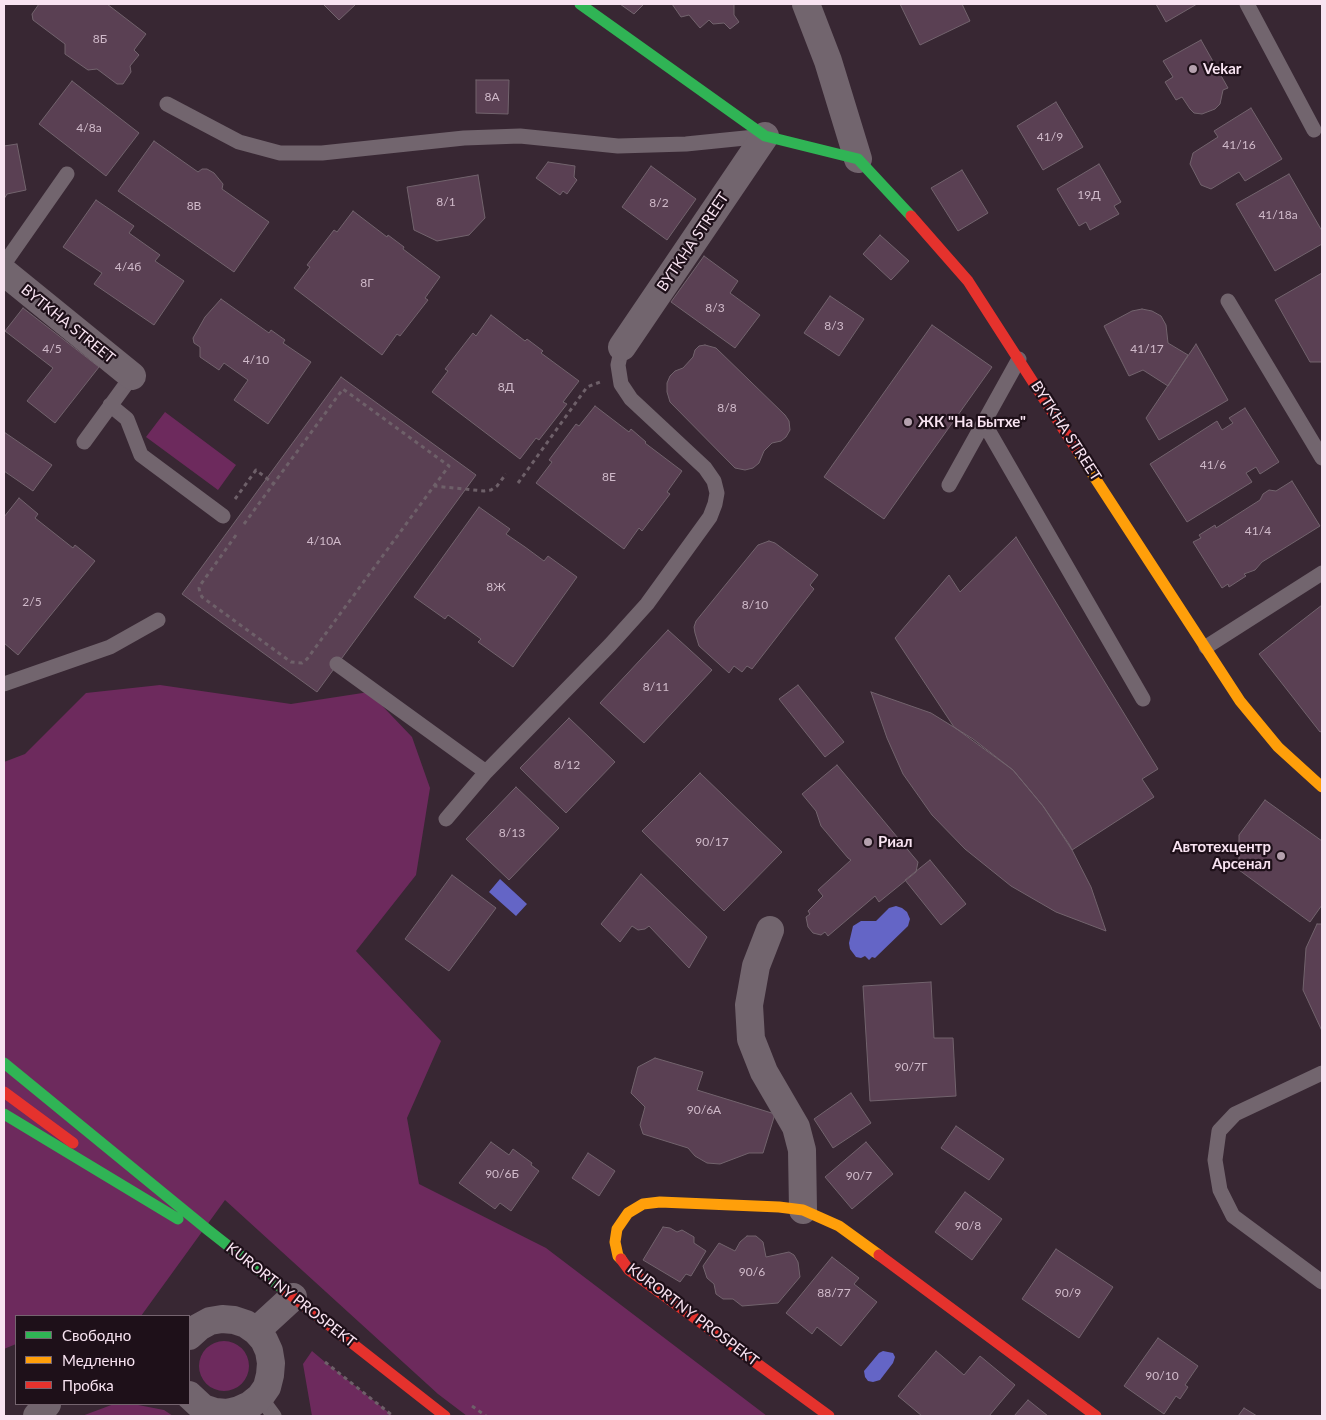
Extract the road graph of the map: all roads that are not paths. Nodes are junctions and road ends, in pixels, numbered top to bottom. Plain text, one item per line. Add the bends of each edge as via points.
1 (580, 4) edge
2 (806, 4) edge
3 (1247, 4) edge
4 (167, 104) dead end
5 (1314, 130) dead end
6 (764, 136) junction
7 (858, 159) junction
8 (67, 174) dead end
9 (4, 264) edge
10 (4, 272) edge
11 (1228, 301) dead end
12 (622, 347) joint
13 (1019, 359) junction
14 (132, 376) joint
15 (110, 404) junction
16 (984, 423) junction
17 (84, 442) dead end
18 (1322, 458) edge
19 (949, 485) dead end
20 (223, 516) dead end
21 (1322, 573) edge
22 (158, 620) dead end
23 (1206, 647) junction
24 (337, 664) dead end
25 (4, 684) edge
26 (1143, 699) dead end
27 (486, 772) junction
28 (1322, 787) edge
29 (446, 819) dead end
30 (770, 930) dead end
31 (4, 1063) edge
32 (1322, 1073) edge
33 (4, 1092) edge
34 (4, 1114) edge
35 (803, 1210) junction
36 (178, 1219) junction
37 (208, 1230) junction
38 (1322, 1282) edge
39 (293, 1298) junction
40 (256, 1331) junction
41 (190, 1335) edge
42 (190, 1397) edge
43 (46, 1405) edge
44 (267, 1406) edge
45 (37, 1416) edge
46 (445, 1416) edge
47 (829, 1416) edge
48 (1096, 1416) edge

1 - 6 street
2 - 7 street via 828,61
3 - 5 lane
4 - 6 lane via 239,142 280,153 322,153 482,137 520,136 618,146 686,144
6 - 7 street
6 - 12 street, BYTKHA STREET
7 - 13 street, BYTKHA STREET via 968,281
8 - 9 lane
10 - 14 street, BYTKHA STREET
11 - 18 lane
12 - 27 lane via 618,365 621,384 631,399 705,468 714,481 716,504 647,604
13 - 16 lane
13 - 23 street, BYTKHA STREET
14 - 15 lane
15 - 17 lane
15 - 20 lane via 127,419 141,455
16 - 19 lane
16 - 26 lane
21 - 23 lane
22 - 25 lane via 110,648
23 - 28 street, BYTKHA STREET via 1240,700 1278,747
24 - 27 lane
27 - 29 lane
30 - 35 street via 756,966 749,1005 751,1039 764,1072 796,1127 802,1150
31 - 37 street, KURORTNY PROSPEKT
32 - 38 lane via 1235,1114 1218,1131 1215,1160 1220,1190 1234,1216
33 - 36 street, KURORTNY PROSPEKT
34 - 36 street
35 - 47 street, KURORTNY PROSPEKT via 660,1202 643,1204 628,1213 617,1229 615,1242 618,1256 629,1270
35 - 48 street, KURORTNY PROSPEKT via 839,1226
36 - 37 street, KURORTNY PROSPEKT
37 - 39 street, KURORTNY PROSPEKT
39 - 40 street
39 - 46 street, KURORTNY PROSPEKT
40 - 41 street via 246,1324 222,1319 210,1321
40 - 44 street via 264,1340 271,1363
42 - 44 street via 215,1412 227,1413 250,1405
43 - 45 street

